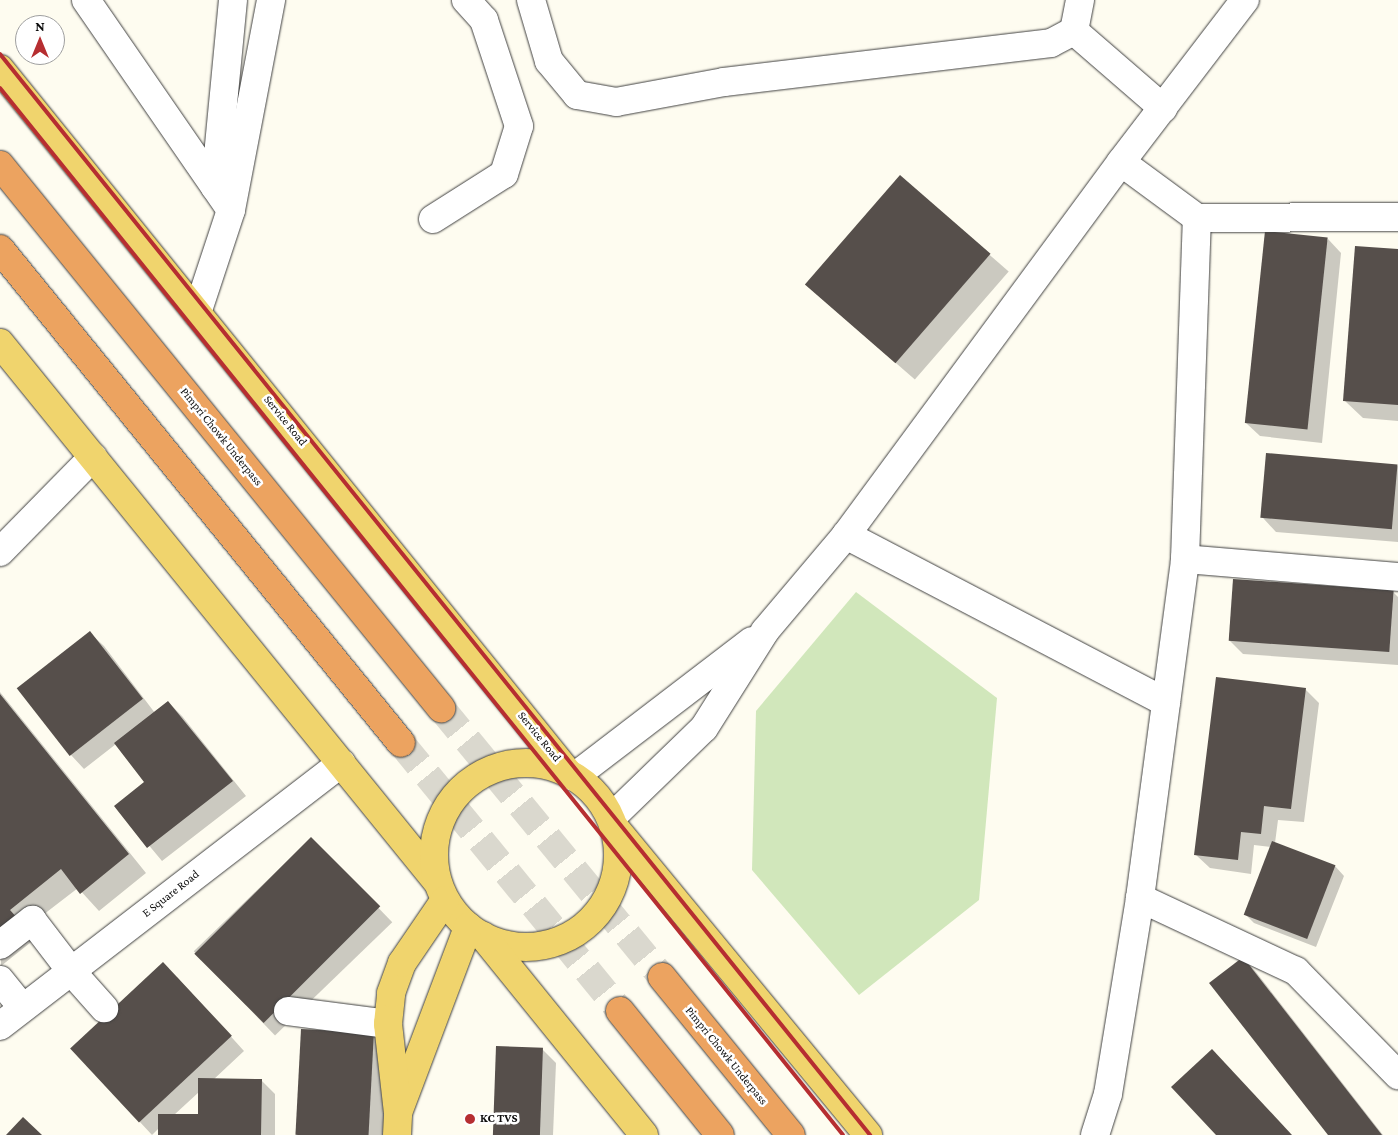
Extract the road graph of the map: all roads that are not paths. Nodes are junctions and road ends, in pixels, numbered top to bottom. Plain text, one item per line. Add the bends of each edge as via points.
1 (86, 0) edge
2 (112, 0) edge
3 (233, 0) edge
4 (272, 0) edge
5 (466, 0) edge
6 (532, 0) edge
7 (1080, 0) edge
8 (1245, 0) edge
9 (108, 29) junction
10 (1074, 31) junction
11 (0, 69) edge
12 (1163, 108) junction
13 (1121, 162) junction
14 (0, 165) edge
15 (215, 187) junction
16 (230, 210) junction
17 (1398, 217) edge
18 (1197, 218) junction
19 (433, 219) dead end
20 (0, 249) edge
21 (197, 313) junction
22 (0, 343) edge
23 (93, 457) junction
24 (846, 535) junction
25 (0, 552) edge
26 (1185, 559) junction
27 (1398, 577) edge
28 (765, 631) junction
29 (1166, 702) junction
30 (441, 708) tunnel mouth
31 (401, 743) tunnel mouth
32 (342, 763) junction
33 (572, 775) junction
34 (613, 823) junction
35 (442, 891) junction
36 (1140, 898) junction
37 (476, 932) junction
38 (0, 946) edge
39 (71, 971) junction
40 (662, 977) tunnel mouth
41 (0, 980) edge
42 (23, 1008) junction
43 (104, 1008) dead end
44 (288, 1011) dead end
45 (620, 1011) tunnel mouth
46 (388, 1024) junction
47 (0, 1026) edge
48 (1398, 1075) edge
49 (397, 1124) edge
50 (644, 1135) edge
51 (720, 1135) edge
52 (790, 1135) edge
53 (868, 1135) edge
54 (1095, 1135) edge

1 - 9 street
2 - 9 street
3 - 15 street
4 - 16 street
5 - 19 street via 484,20 519,126 504,174
6 - 10 street via 549,61 577,95 616,102 724,82 1051,43
7 - 10 street
8 - 12 street
9 - 15 street
10 - 12 street
11 - 21 main road, Service Road
12 - 13 street
13 - 18 street
13 - 24 street
14 - 30 highway, Pimpri Chowk Underpass
15 - 16 street
16 - 21 street
17 - 18 street
18 - 26 street
20 - 31 highway
21 - 33 main road, Service Road
22 - 23 main road
23 - 25 street
23 - 32 main road
24 - 28 street
24 - 29 street
26 - 27 street
26 - 29 street
28 - 33 street
28 - 34 street via 704,728
29 - 36 street
32 - 35 main road
32 - 39 street, E Square Road
33 - 34 main road via 598,796
33 - 35 main road via 552,767 516,764 490,771 467,785 454,797 438,830 434,865
34 - 37 main road via 618,846 615,881 603,906 586,926 554,943 518,947 500,944
34 - 53 main road
35 - 37 main road via 455,914
35 - 46 main road via 402,962 391,993
36 - 48 street via 1296,971
36 - 54 street via 1108,1094
37 - 49 main road
37 - 50 main road
38 - 39 street via 32,920
39 - 42 street, E Square Road
39 - 43 street
40 - 52 highway, Pimpri Chowk Underpass
41 - 42 street
42 - 47 street, E Square Road
44 - 46 street
45 - 51 highway
46 - 49 main road

